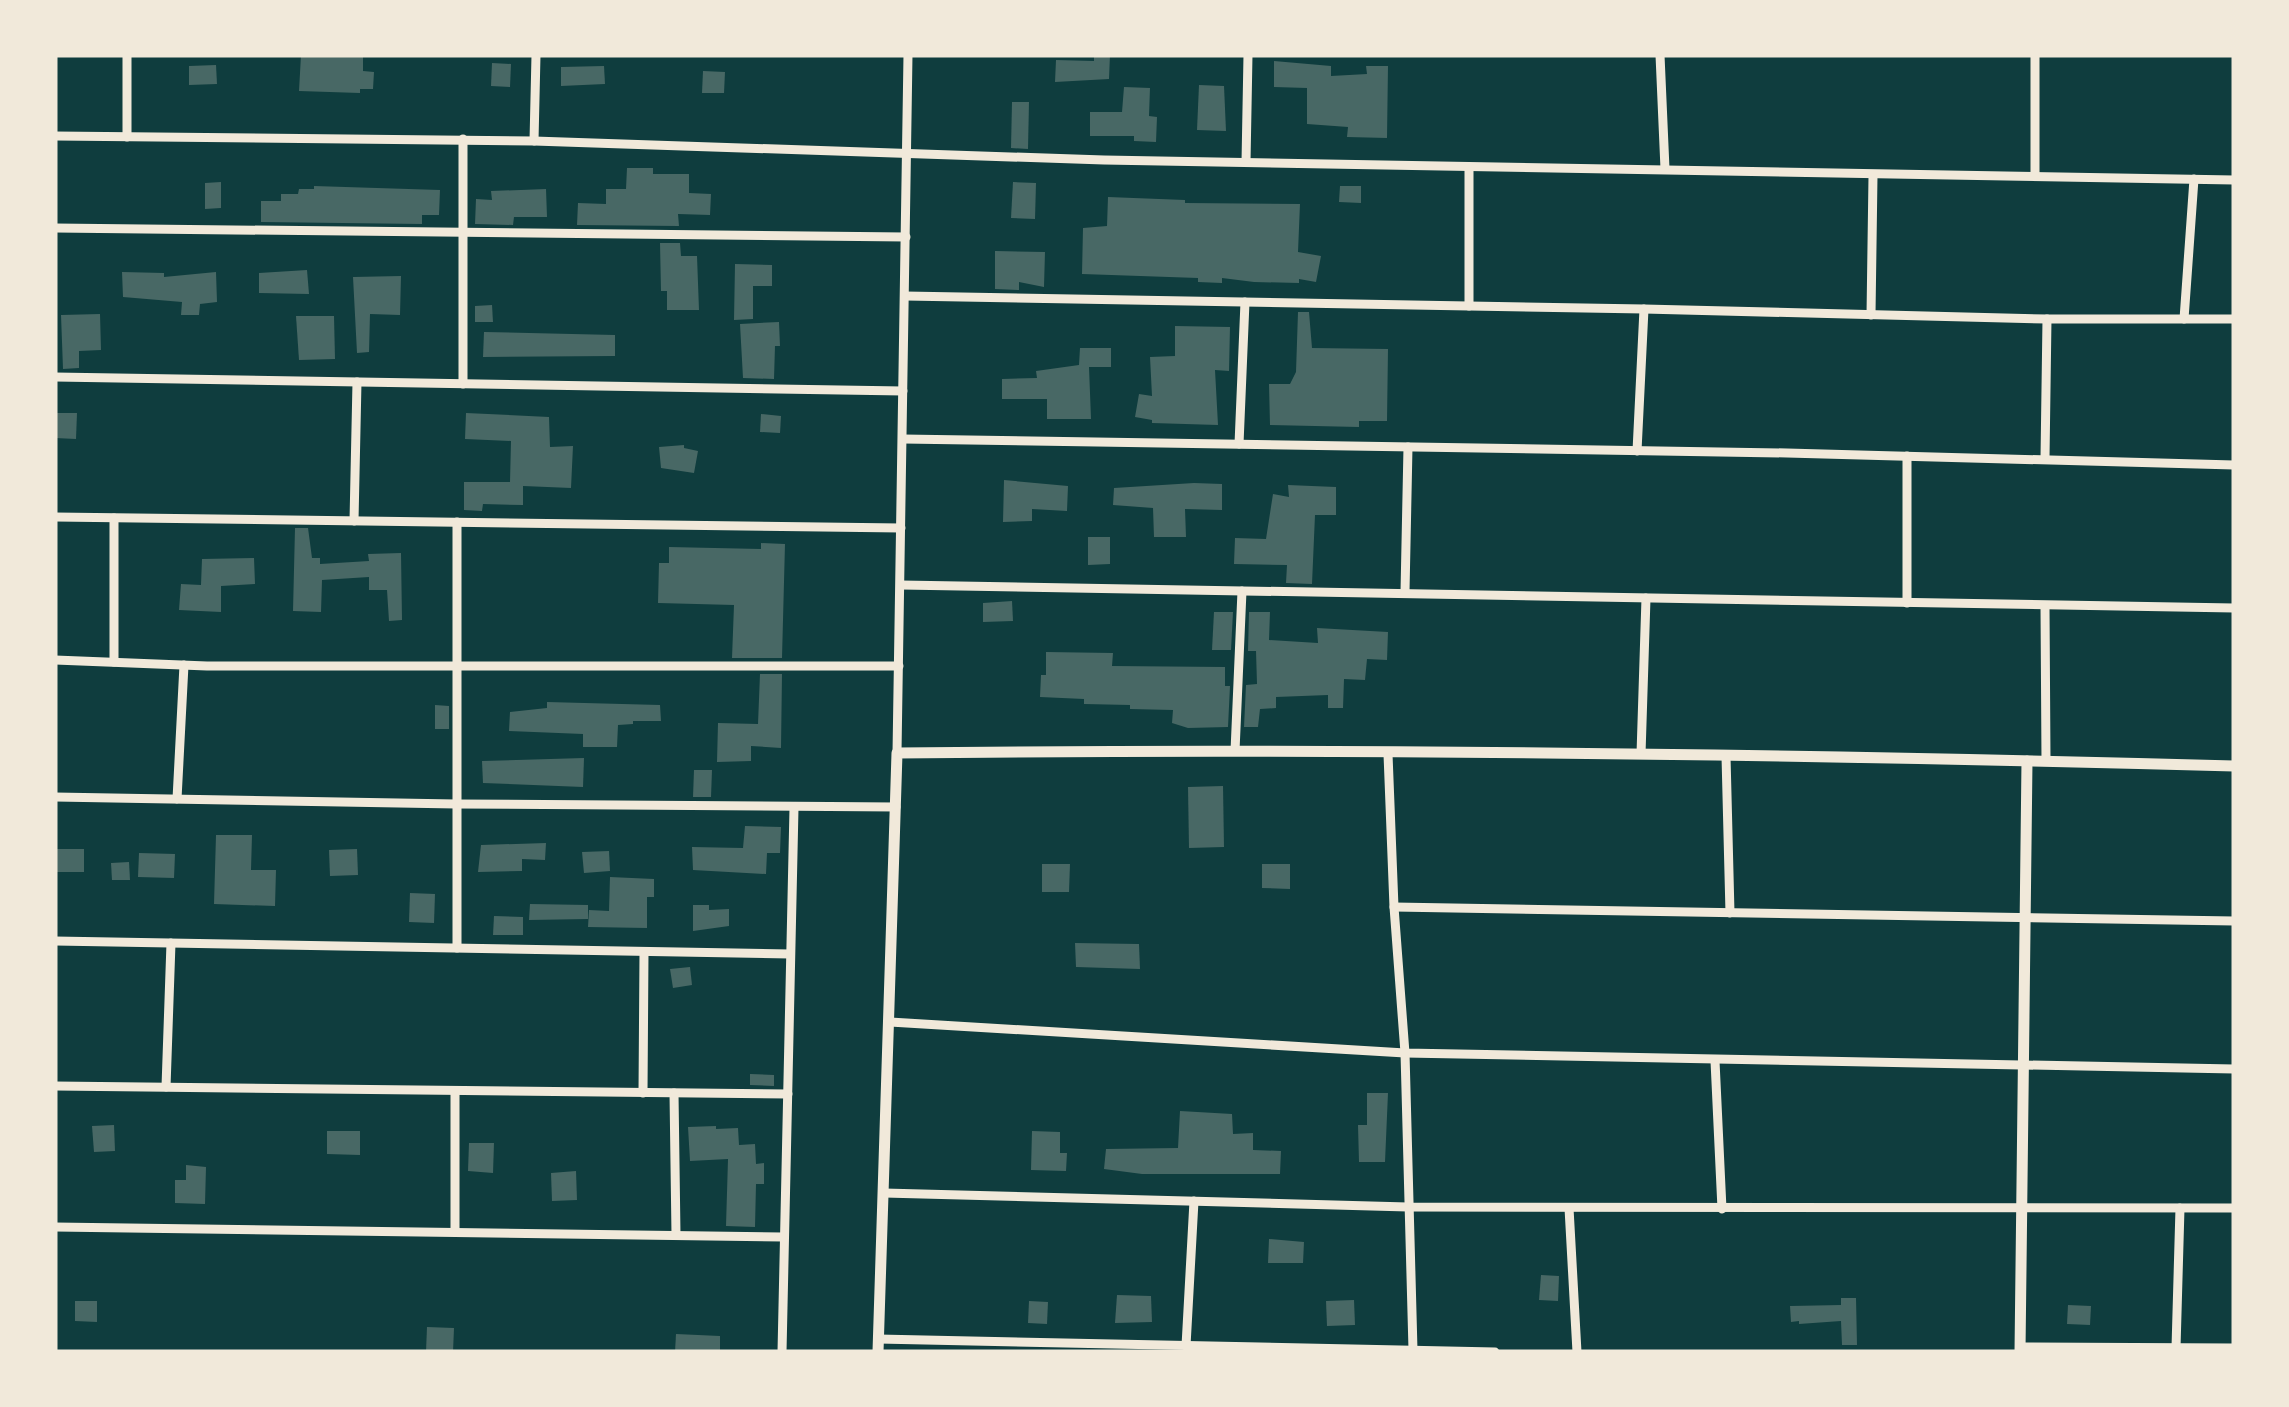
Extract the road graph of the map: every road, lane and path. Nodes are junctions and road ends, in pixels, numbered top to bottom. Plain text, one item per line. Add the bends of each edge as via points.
1 (127, 55) edge
2 (536, 55) edge
3 (908, 55) edge
4 (1248, 55) edge
5 (1660, 55) edge
6 (2035, 55) edge
7 (55, 136) edge
8 (127, 137) junction
9 (463, 139) junction
10 (534, 141) junction
11 (907, 155) junction
12 (1246, 162) junction
13 (1470, 167) junction
14 (1665, 170) junction
15 (2035, 175) junction
16 (1873, 176) junction
17 (2194, 179) junction
18 (2234, 180) edge
19 (55, 228) edge
20 (463, 233) junction
21 (906, 237) junction
22 (905, 296) junction
23 (1245, 302) junction
24 (1469, 306) junction
25 (1644, 308) junction
26 (1871, 315) junction
27 (2047, 319) junction
28 (2184, 319) junction
29 (2234, 320) edge
30 (55, 377) edge
31 (357, 382) junction
32 (463, 384) junction
33 (903, 391) junction
34 (903, 438) junction
35 (1239, 444) junction
36 (1408, 447) junction
37 (1638, 451) junction
38 (1908, 456) junction
39 (2045, 458) junction
40 (2234, 465) edge
41 (55, 517) edge
42 (114, 518) junction
43 (354, 521) junction
44 (457, 522) junction
45 (901, 528) junction
46 (901, 584) junction
47 (1242, 591) junction
48 (1406, 592) junction
49 (1646, 598) junction
50 (1907, 603) junction
51 (2045, 606) junction
52 (2234, 608) edge
53 (55, 660) edge
54 (114, 662) junction
55 (184, 665) junction
56 (459, 666) junction
57 (899, 666) junction
58 (1235, 751) junction
59 (898, 753) junction
60 (1388, 754) junction
61 (1641, 754) junction
62 (1726, 756) junction
63 (2027, 761) junction
64 (2046, 761) junction
65 (2234, 766) edge
66 (55, 796) edge
67 (176, 799) junction
68 (456, 804) junction
69 (896, 807) junction
70 (794, 808) junction
71 (1394, 907) junction
72 (1730, 912) junction
73 (2028, 917) junction
74 (2234, 921) edge
75 (55, 941) edge
76 (171, 943) junction
77 (457, 948) junction
78 (644, 952) junction
79 (790, 954) junction
80 (890, 1022) junction
81 (1406, 1054) junction
82 (1715, 1061) junction
83 (2024, 1066) junction
84 (2234, 1069) edge
85 (55, 1086) edge
86 (166, 1087) junction
87 (455, 1091) junction
88 (643, 1093) junction
89 (674, 1094) junction
90 (788, 1094) junction
91 (884, 1193) junction
92 (1194, 1201) junction
93 (1408, 1207) junction
94 (1569, 1208) junction
95 (2022, 1208) junction
96 (2180, 1208) junction
97 (2234, 1208) edge
98 (1722, 1209) junction
99 (55, 1227) edge
100 (455, 1232) junction
101 (676, 1236) junction
102 (784, 1237) junction
103 (878, 1346) edge
104 (1186, 1346) junction
105 (2176, 1348) junction
106 (2234, 1348) edge
107 (1413, 1350) edge
108 (2020, 1350) edge
109 (782, 1352) edge
110 (1495, 1352) edge
111 (1577, 1352) edge

1 - 8 street
2 - 10 street
3 - 11 street
4 - 12 street
5 - 14 street
6 - 15 street
7 - 8 street
8 - 9 street
9 - 10 street
9 - 20 street
10 - 11 street
11 - 12 street
11 - 21 street
12 - 13 street
13 - 14 street
13 - 24 street
14 - 16 street
15 - 16 street
15 - 17 street
16 - 26 street
17 - 18 street
17 - 28 street
19 - 20 street
20 - 21 street
20 - 32 street
21 - 22 street
22 - 23 street
22 - 33 street
23 - 24 street
23 - 35 street
24 - 25 street
25 - 26 street
25 - 37 street
26 - 27 street
27 - 28 street
27 - 39 street
28 - 29 street
30 - 31 street
31 - 32 street
31 - 43 street
32 - 33 street
33 - 34 street
34 - 35 street
34 - 45 street
35 - 36 street
36 - 37 street
36 - 48 street
37 - 38 street
38 - 39 street
38 - 50 street
39 - 40 street
41 - 42 street
42 - 43 street
42 - 54 street
43 - 44 street
44 - 45 street
44 - 56 street
45 - 46 street
46 - 47 street
46 - 57 street
47 - 48 street
47 - 58 street
48 - 49 street
49 - 50 street
49 - 61 street
50 - 51 street
51 - 52 street
51 - 64 street
53 - 54 street
54 - 55 street
55 - 56 street
55 - 67 street
56 - 57 street
56 - 68 street
57 - 59 street
58 - 59 street
58 - 60 street
59 - 69 street
60 - 61 street
60 - 71 street
61 - 62 street
62 - 63 street
62 - 72 street
63 - 64 street
63 - 73 street
64 - 65 street
66 - 67 street
67 - 68 street
68 - 70 street
68 - 77 street
69 - 70 street
69 - 80 street
70 - 79 street
71 - 72 street
71 - 81 street
72 - 73 street
73 - 74 street
73 - 83 street
75 - 76 street
76 - 77 street
76 - 86 street
77 - 78 street
78 - 79 street
78 - 88 street
79 - 90 street
80 - 81 street
80 - 91 street
81 - 82 street
81 - 93 street
82 - 83 street
82 - 98 street
83 - 84 street
83 - 95 street
85 - 86 street
86 - 87 street
87 - 88 street
87 - 100 street
88 - 89 street
89 - 90 street
89 - 101 street
90 - 102 street
91 - 92 street
91 - 103 street
92 - 93 street
92 - 104 street
93 - 94 street
93 - 107 street
94 - 98 street
94 - 111 street
95 - 96 street
95 - 98 street
95 - 108 street
96 - 97 street
96 - 105 street
99 - 100 street
100 - 101 street
101 - 102 street
102 - 109 street
103 - 104 street
104 - 107 street
105 - 106 street
105 - 108 street
107 - 110 street

